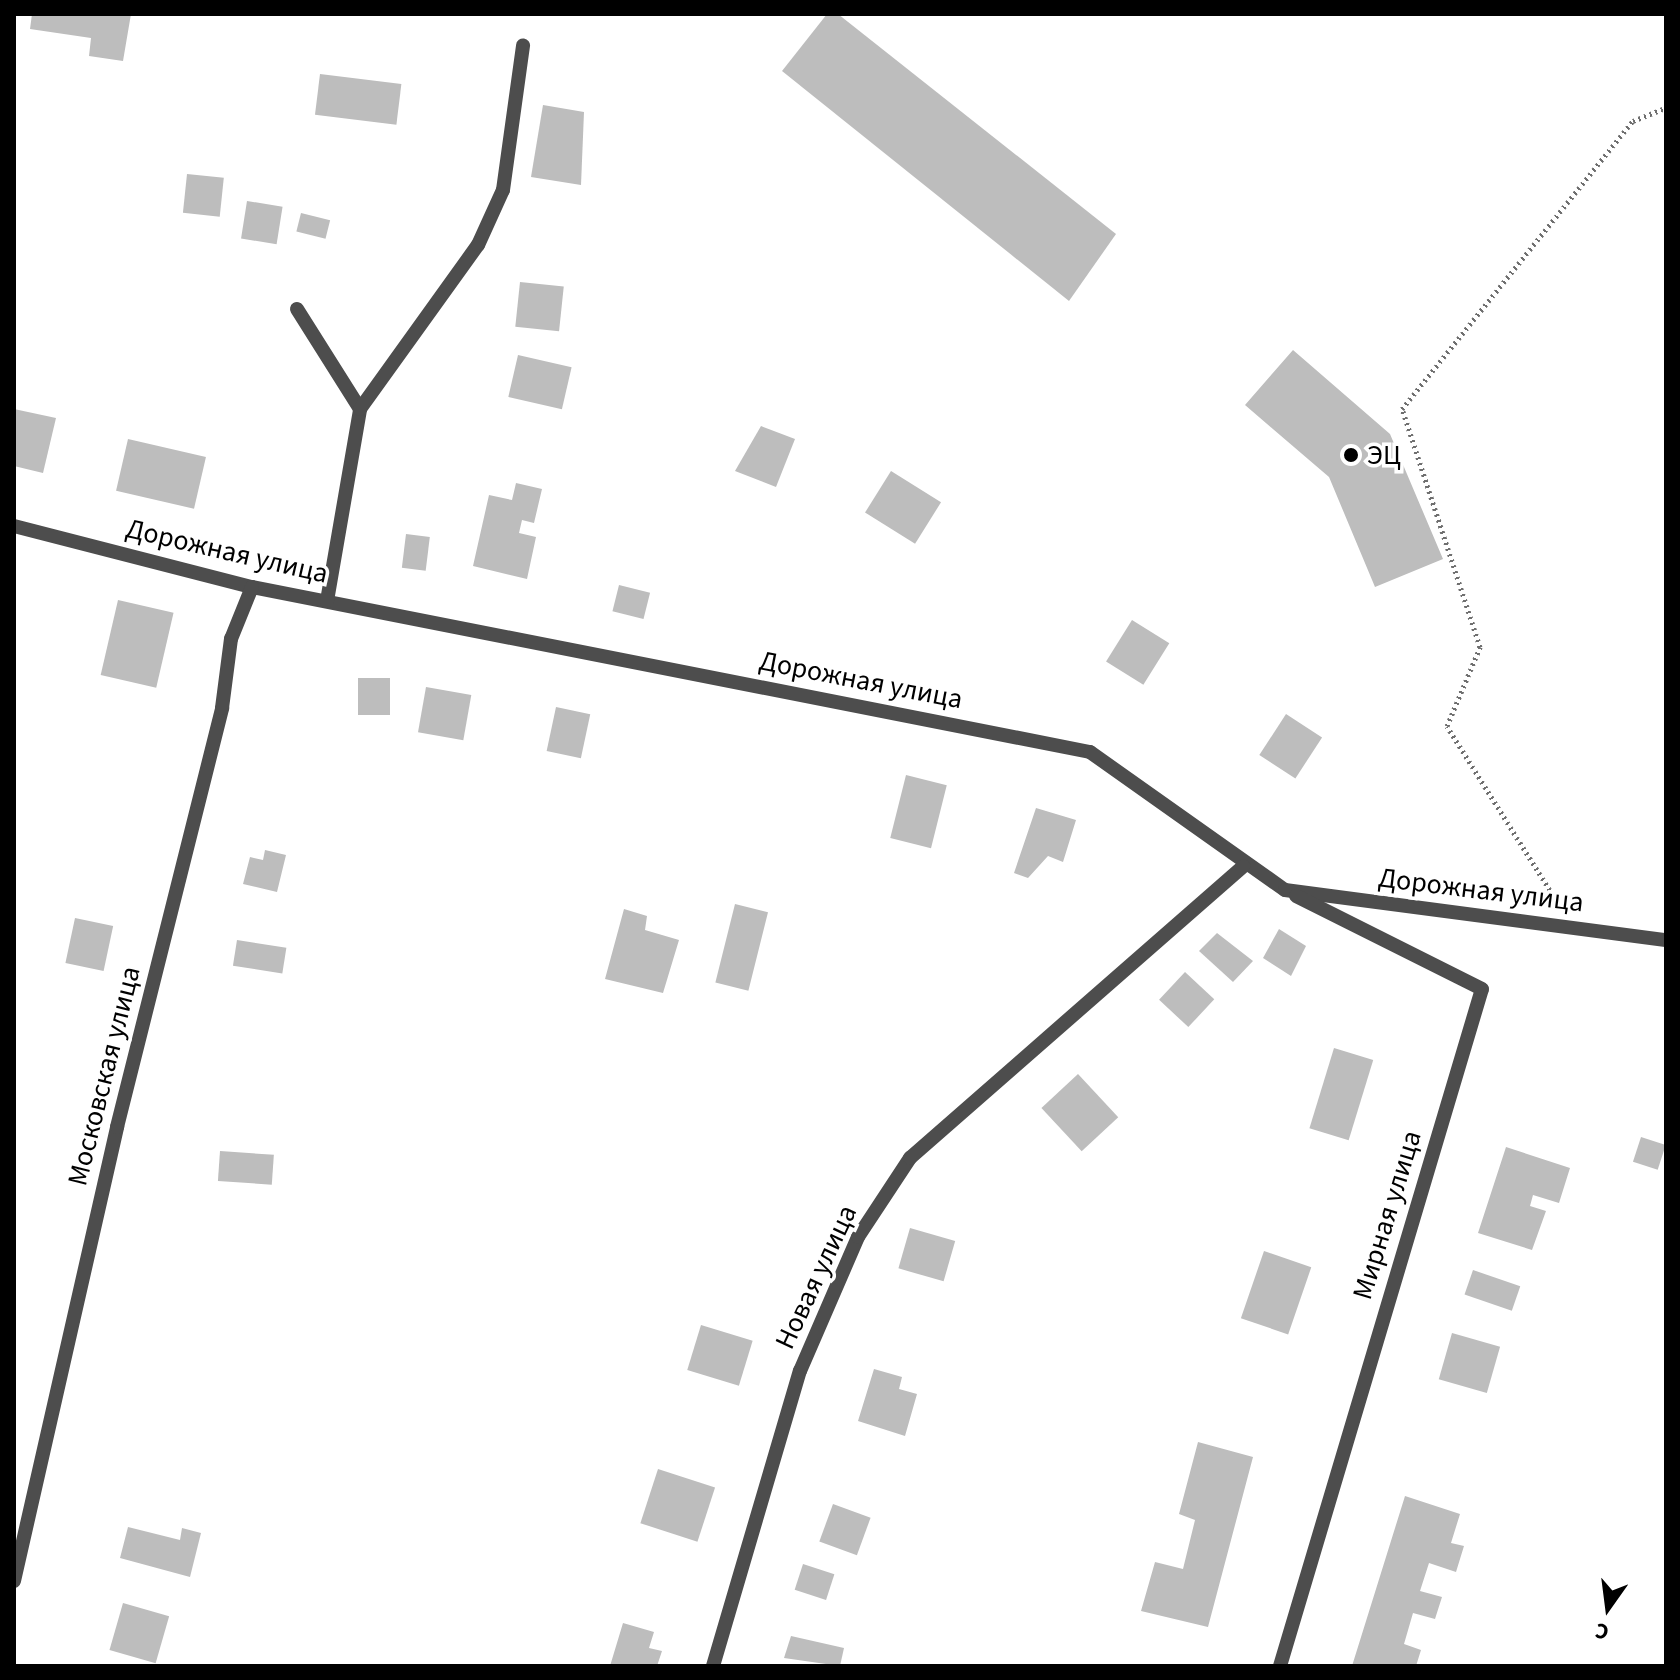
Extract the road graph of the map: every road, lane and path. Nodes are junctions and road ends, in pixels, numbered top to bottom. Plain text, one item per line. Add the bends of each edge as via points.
1 (523, 45) dead end
2 (1666, 108) edge
3 (297, 309) dead end
4 (360, 409) junction
5 (14, 526) edge
6 (252, 587) junction
7 (327, 601) junction
8 (1243, 866) junction
9 (1285, 890) junction
10 (1574, 928) junction
11 (1666, 940) edge
12 (14, 1581) edge
13 (713, 1666) edge
14 (1280, 1666) edge

1 - 4 street via 496,204 478,245
2 - 10 path via 1633,121 1402,409 1480,647 1447,726
3 - 4 street
4 - 7 street
5 - 6 street, Дорожная улица
6 - 7 street, Дорожная улица
6 - 12 street, Московская улица via 231,639 222,708
7 - 8 street, Дорожная улица via 1090,752
8 - 9 street, Дорожная улица
8 - 13 street, Новая улица via 910,1158 858,1237 800,1371
9 - 10 street, Дорожная улица
9 - 14 street, Мирная улица via 1482,989
10 - 11 street, Дорожная улица

